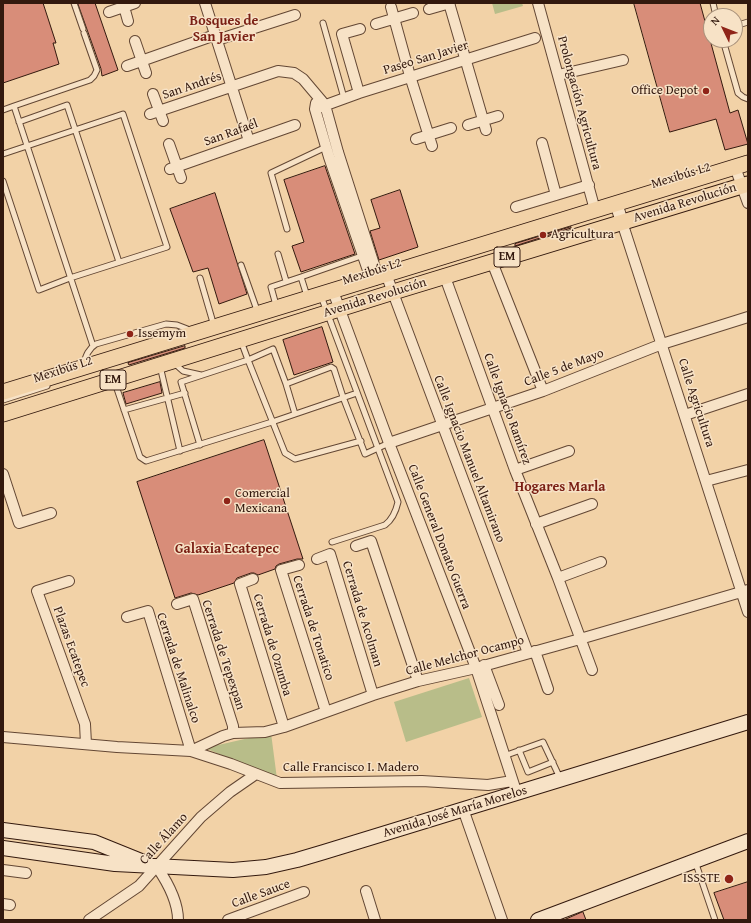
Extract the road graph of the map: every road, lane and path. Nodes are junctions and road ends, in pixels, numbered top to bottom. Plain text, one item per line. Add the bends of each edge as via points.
1 (74, 3) edge
2 (135, 3) edge
3 (205, 3) edge
4 (449, 3) edge
5 (538, 3) edge
6 (123, 5) edge
7 (391, 7) dead end
8 (429, 9) dead end
9 (110, 12) dead end
10 (413, 13) dead end
11 (295, 15) dead end
12 (394, 18) junction
13 (128, 21) dead end
14 (323, 23) dead end
15 (376, 24) dead end
16 (360, 29) dead end
17 (216, 37) junction
18 (535, 38) dead end
19 (135, 41) dead end
20 (725, 48) edge
21 (142, 60) junction
22 (465, 60) junction
23 (624, 60) dead end
24 (128, 66) dead end
25 (146, 73) dead end
26 (558, 75) junction
27 (410, 76) junction
28 (232, 86) junction
29 (359, 93) junction
30 (153, 94) dead end
31 (344, 98) junction
32 (748, 99) edge
33 (14, 106) junction
34 (320, 107) junction
35 (3, 110) edge
36 (155, 113) junction
37 (498, 116) dead end
38 (483, 120) junction
39 (163, 121) dead end
40 (19, 122) junction
41 (468, 124) dead end
42 (295, 125) dead end
43 (451, 128) dead end
44 (76, 129) junction
45 (486, 130) dead end
46 (428, 135) junction
47 (416, 139) dead end
48 (249, 141) junction
49 (542, 143) dead end
50 (169, 144) dead end
51 (27, 146) junction
52 (432, 146) dead end
53 (326, 147) junction
54 (3, 154) edge
55 (338, 167) junction
56 (742, 167) edge
57 (174, 168) junction
58 (181, 178) dead end
59 (3, 180) edge
60 (744, 183) edge
61 (588, 185) junction
62 (556, 194) junction
63 (748, 203) edge
64 (516, 207) dead end
65 (595, 210) junction
66 (619, 212) junction
67 (288, 229) dead end
68 (278, 254) dead end
69 (364, 256) junction
70 (119, 262) junction
71 (492, 262) junction
72 (241, 265) dead end
73 (445, 276) junction
74 (301, 277) junction
75 (70, 278) junction
76 (200, 278) dead end
77 (384, 281) junction
78 (286, 282) junction
79 (327, 302) junction
80 (277, 308) junction
81 (258, 314) junction
82 (748, 317) edge
83 (216, 326) junction
84 (197, 332) junction
85 (241, 340) junction
86 (662, 344) junction
87 (93, 346) junction
88 (163, 359) junction
89 (248, 360) junction
90 (81, 368) junction
91 (202, 375) junction
92 (114, 380) junction
93 (55, 384) dead end
94 (286, 384) junction
95 (543, 391) junction
96 (3, 392) edge
97 (185, 393) junction
98 (357, 393) junction
99 (748, 394) edge
100 (343, 397) junction
101 (167, 398) junction
102 (3, 400) edge
103 (3, 409) edge
104 (493, 409) junction
105 (124, 410) junction
106 (3, 414) edge
107 (295, 414) junction
108 (685, 415) junction
109 (272, 422) junction
110 (442, 424) junction
111 (361, 441) junction
112 (389, 443) junction
113 (200, 445) junction
114 (378, 449) junction
115 (180, 450) junction
116 (569, 451) dead end
117 (515, 470) junction
118 (748, 470) edge
119 (3, 474) edge
120 (706, 481) junction
121 (592, 504) dead end
122 (51, 513) dead end
123 (536, 524) junction
124 (332, 542) dead end
125 (356, 546) dead end
126 (317, 559) dead end
127 (601, 562) dead end
128 (299, 565) dead end
129 (558, 578) junction
130 (253, 579) dead end
131 (69, 582) dead end
132 (745, 591) edge
133 (177, 604) dead end
134 (748, 612) edge
135 (127, 617) dead end
136 (580, 639) junction
137 (531, 652) junction
138 (480, 666) junction
139 (592, 670) dead end
140 (418, 681) junction
141 (548, 689) dead end
142 (373, 695) junction
143 (499, 705) dead end
144 (326, 712) junction
145 (748, 722) edge
146 (284, 727) junction
147 (233, 733) junction
148 (3, 737) edge
149 (86, 744) junction
150 (519, 750) junction
151 (191, 751) junction
152 (504, 756) junction
153 (553, 762) junction
154 (256, 774) junction
155 (561, 779) junction
156 (512, 781) junction
157 (517, 794) junction
158 (463, 809) junction
159 (3, 830) edge
160 (748, 841) edge
161 (3, 848) edge
162 (695, 860) junction
163 (157, 867) junction
164 (3, 870) edge
165 (26, 873) dead end
166 (366, 891) dead end
167 (304, 892) dead end
168 (90, 920) edge
169 (178, 920) edge
170 (228, 920) edge
171 (375, 920) edge
172 (502, 920) edge
173 (538, 920) edge
174 (715, 920) edge

1 - 33 lane via 97,70 94,76 90,80
2 - 6 street
3 - 17 street
4 - 8 street
4 - 22 street
5 - 26 street, Prolongación Agricultura
6 - 9 street
6 - 13 street
7 - 12 street
10 - 12 street
11 - 17 street
12 - 15 street
12 - 27 street
14 - 31 lane
16 - 29 street via 342,34
17 - 21 street
17 - 28 street
18 - 22 street, Paseo San Javier
19 - 21 street
20 - 32 lane via 738,93
21 - 24 street
21 - 25 street
22 - 27 street, Paseo San Javier
22 - 38 street
23 - 26 street
26 - 61 street, Prolongación Agricultura
27 - 29 street, Paseo San Javier
27 - 46 street
28 - 34 street via 278,71 294,73 303,79 317,97
28 - 36 street, San Andrés
28 - 48 street
29 - 31 street, Paseo San Javier
30 - 36 street, San Andrés
31 - 34 street, Paseo San Javier
33 - 35 lane
33 - 40 lane
34 - 53 street
34 - 55 street
36 - 39 street, San Andrés
37 - 38 street
38 - 41 street
38 - 45 street
40 - 44 lane via 67,105
40 - 51 lane
42 - 48 street, San Rafaél
43 - 46 street
44 - 51 lane
44 - 70 lane
44 - 70 lane via 123,114 160,225 167,247
46 - 47 street
46 - 52 street
48 - 57 street, San Rafaél
49 - 62 street
50 - 57 street
51 - 54 lane
51 - 75 lane
53 - 55 street
53 - 67 lane via 271,173
55 - 69 street
55 - 77 street
56 - 60 street
56 - 66 main road, Avenida Revolución / EM
57 - 58 street
59 - 75 lane via 39,290
60 - 63 street
60 - 66 main road, Avenida Revolución / EM
61 - 62 street
61 - 65 street, Prolongación Agricultura
62 - 64 street
65 - 66 main road, Avenida Revolución / EM
65 - 77 main road, Avenida Revolución / EM
66 - 71 main road, Avenida Revolución / EM
66 - 77 lane, Mexibús L2
66 - 77 lane, Mexibús L2
66 - 86 street, Calle Agricultura
68 - 78 lane
69 - 74 lane
69 - 77 street
70 - 75 lane
71 - 73 main road, Avenida Revolución / EM
71 - 95 street
72 - 81 lane
73 - 77 main road, Avenida Revolución / EM
73 - 104 street, Calle Ignacio Ramírez
74 - 78 lane
74 - 79 lane
75 - 87 lane
76 - 83 lane
77 - 79 main road, Avenida Revolución / EM
77 - 79 main road, Avenida Revolución / EM
77 - 110 street, Calle Ignacio Manuel Altamirano
78 - 80 lane via 271,287
79 - 80 main road, Avenida Revolución / EM
79 - 85 main road, Avenida Revolución / EM
79 - 88 lane
79 - 98 lane
79 - 103 lane, Mexibús L2
79 - 112 street, Calle General Donato Guerra
80 - 81 main road, Avenida Revolución / EM
81 - 83 main road, Avenida Revolución / EM
82 - 86 street, Calle 5 de Mayo
83 - 84 main road, Avenida Revolución / EM
84 - 87 lane via 166,324
84 - 90 main road, Avenida Revolución / EM
85 - 88 main road, Avenida Revolución / EM
85 - 89 lane
86 - 95 street, Calle 5 de Mayo
86 - 108 street, Calle Agricultura
87 - 90 lane
88 - 91 lane via 183,371
88 - 92 main road, Avenida Revolución / EM
88 - 101 lane
89 - 91 lane
89 - 94 lane via 273,349
89 - 109 lane
90 - 96 main road, Avenida Revolución / EM
91 - 97 lane via 181,382
92 - 105 lane
92 - 106 main road, Avenida Revolución / EM
93 - 102 lane, Mexibús L2
94 - 100 lane via 331,367 334,369
94 - 107 lane
95 - 104 street, Calle 5 de Mayo
97 - 101 lane
97 - 113 lane
98 - 100 lane
98 - 114 lane
99 - 108 street
100 - 107 lane
100 - 111 lane
101 - 105 lane
101 - 115 lane
104 - 110 street, Calle 5 de Mayo
104 - 117 street, Calle Ignacio Ramírez
105 - 115 lane via 140,456 146,460
107 - 109 lane
108 - 120 street, Calle Agricultura
109 - 111 lane via 285,452 295,459
109 - 113 lane
110 - 112 street, Calle 5 de Mayo
110 - 137 street, Calle Ignacio Manuel Altamirano
111 - 114 lane via 365,454
112 - 114 lane
112 - 138 street, Calle General Donato Guerra
113 - 115 lane
114 - 124 lane via 398,502 396,512 385,524
116 - 117 street
117 - 123 street, Calle Ignacio Ramírez
118 - 120 street
119 - 122 street via 19,523
120 - 132 street, Calle Agricultura
121 - 123 street
123 - 129 street, Calle Ignacio Ramírez
125 - 140 street via 370,541
126 - 142 street, Cerrada de Acolman via 330,554
127 - 129 street
128 - 144 street, Cerrada de Tonatico via 281,570
129 - 136 street, Calle Ignacio Ramírez
130 - 146 street, Cerrada de Ozumba via 240,584
131 - 149 street, Plazas Ecatepec via 37,591 85,724
132 - 134 street, Calle Agricultura
132 - 136 street, Calle Melchor Ocampo
133 - 147 street, Cerrada de Tepexpan via 193,599 233,726
135 - 151 street, Cerrada de Malinalco via 148,611
136 - 137 street, Calle Melchor Ocampo
136 - 139 street, Calle Ignacio Ramírez
137 - 138 street, Calle Melchor Ocampo
137 - 141 street, Calle Ignacio Manuel Altamirano
138 - 140 street, Calle Melchor Ocampo
138 - 143 street
138 - 152 street, Calle General Donato Guerra
140 - 142 street, Calle Melchor Ocampo
142 - 144 street, Calle Melchor Ocampo
144 - 146 street, Calle Melchor Ocampo
145 - 155 main road, Avenida José María Morelos
146 - 147 street, Calle Melchor Ocampo via 265,732
147 - 151 street, Calle Melchor Ocampo
148 - 149 street, Calle Francisco I. Madero
149 - 151 street, Calle Francisco I. Madero
150 - 152 lane
150 - 153 lane via 543,742
150 - 153 lane via 528,772
151 - 154 street, Calle Francisco I. Madero
152 - 156 street, Calle General Donato Guerra
153 - 155 lane
154 - 156 street, Calle Francisco I. Madero via 280,783 422,781 488,785
154 - 163 street, Calle Álamo via 201,817
155 - 157 main road, Avenida José María Morelos
156 - 157 street, Calle General Donato Guerra
157 - 158 main road, Avenida José María Morelos
158 - 163 main road, Avenida José María Morelos via 297,860 266,866 233,870
158 - 172 street
159 - 163 main road, Avenida José María Morelos via 94,842
160 - 162 main road
161 - 163 main road, Avenida José María Morelos via 115,864
162 - 173 main road
162 - 174 lane
163 - 168 street, Calle Álamo via 139,886
163 - 169 street via 168,882 174,897
164 - 165 street
166 - 171 street
167 - 170 street, Calle Sauce

